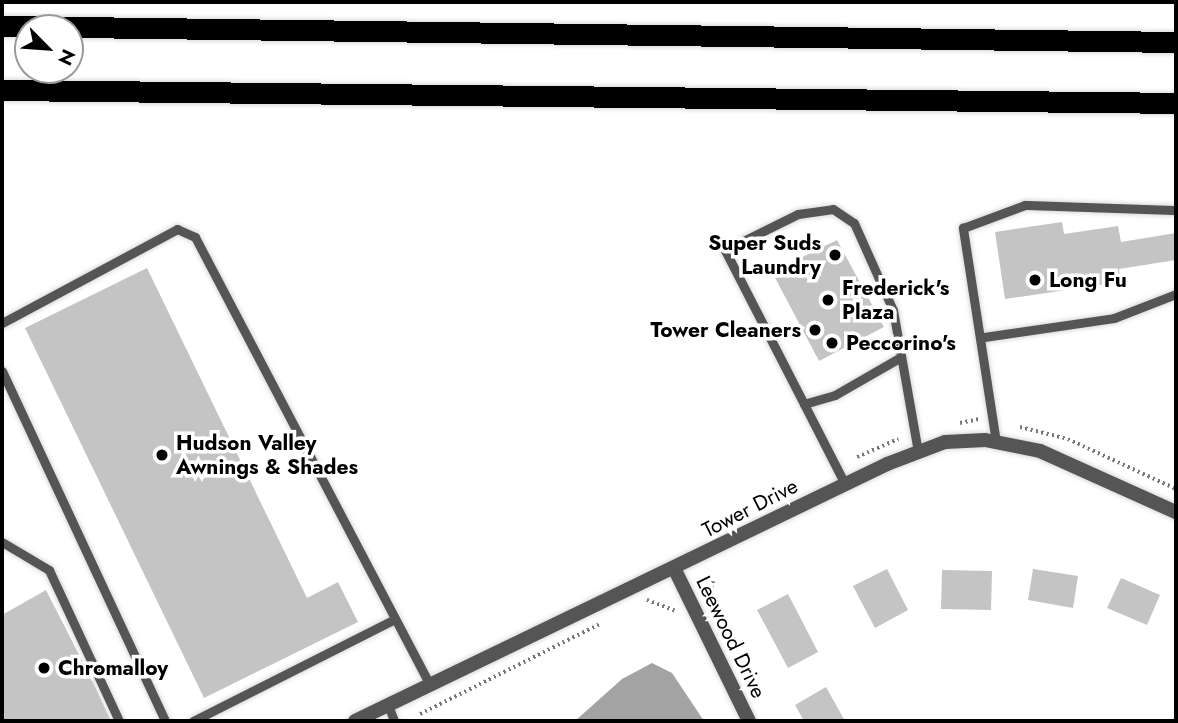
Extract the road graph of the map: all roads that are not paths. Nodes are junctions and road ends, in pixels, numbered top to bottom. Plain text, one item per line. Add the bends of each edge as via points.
1 (2, 26) edge
2 (1176, 42) edge
3 (2, 90) edge
4 (1176, 103) edge
5 (1176, 210) edge
6 (1176, 294) edge
7 (2, 323) edge
8 (984, 337) junction
9 (901, 358) junction
10 (2, 371) edge
11 (804, 404) junction
12 (996, 443) junction
13 (918, 452) junction
14 (845, 484) junction
15 (1176, 512) edge
16 (2, 541) edge
17 (675, 570) junction
18 (393, 620) junction
19 (430, 685) junction
20 (388, 705) junction
21 (119, 721) edge
22 (165, 721) edge
23 (193, 721) edge
24 (355, 721) edge
25 (394, 721) edge
26 (749, 721) edge

1 - 2 highway
3 - 4 highway
5 - 8 lane via 1025,205 963,228
6 - 8 lane via 1114,318
7 - 18 lane via 177,229 195,237
8 - 12 lane
9 - 11 lane via 835,395
9 - 11 lane via 892,310 853,223 833,209 798,214 725,250
9 - 13 lane
10 - 22 lane
11 - 14 lane
12 - 13 street, Tower Drive via 945,442
12 - 15 street, Tower Drive via 1040,451
13 - 14 street, Tower Drive
14 - 17 street, Tower Drive
16 - 21 lane via 49,570
17 - 19 street, Tower Drive
17 - 26 street, Leewood Drive
18 - 19 lane
18 - 23 lane
19 - 20 street, Tower Drive
20 - 24 street, Tower Drive
20 - 25 lane

